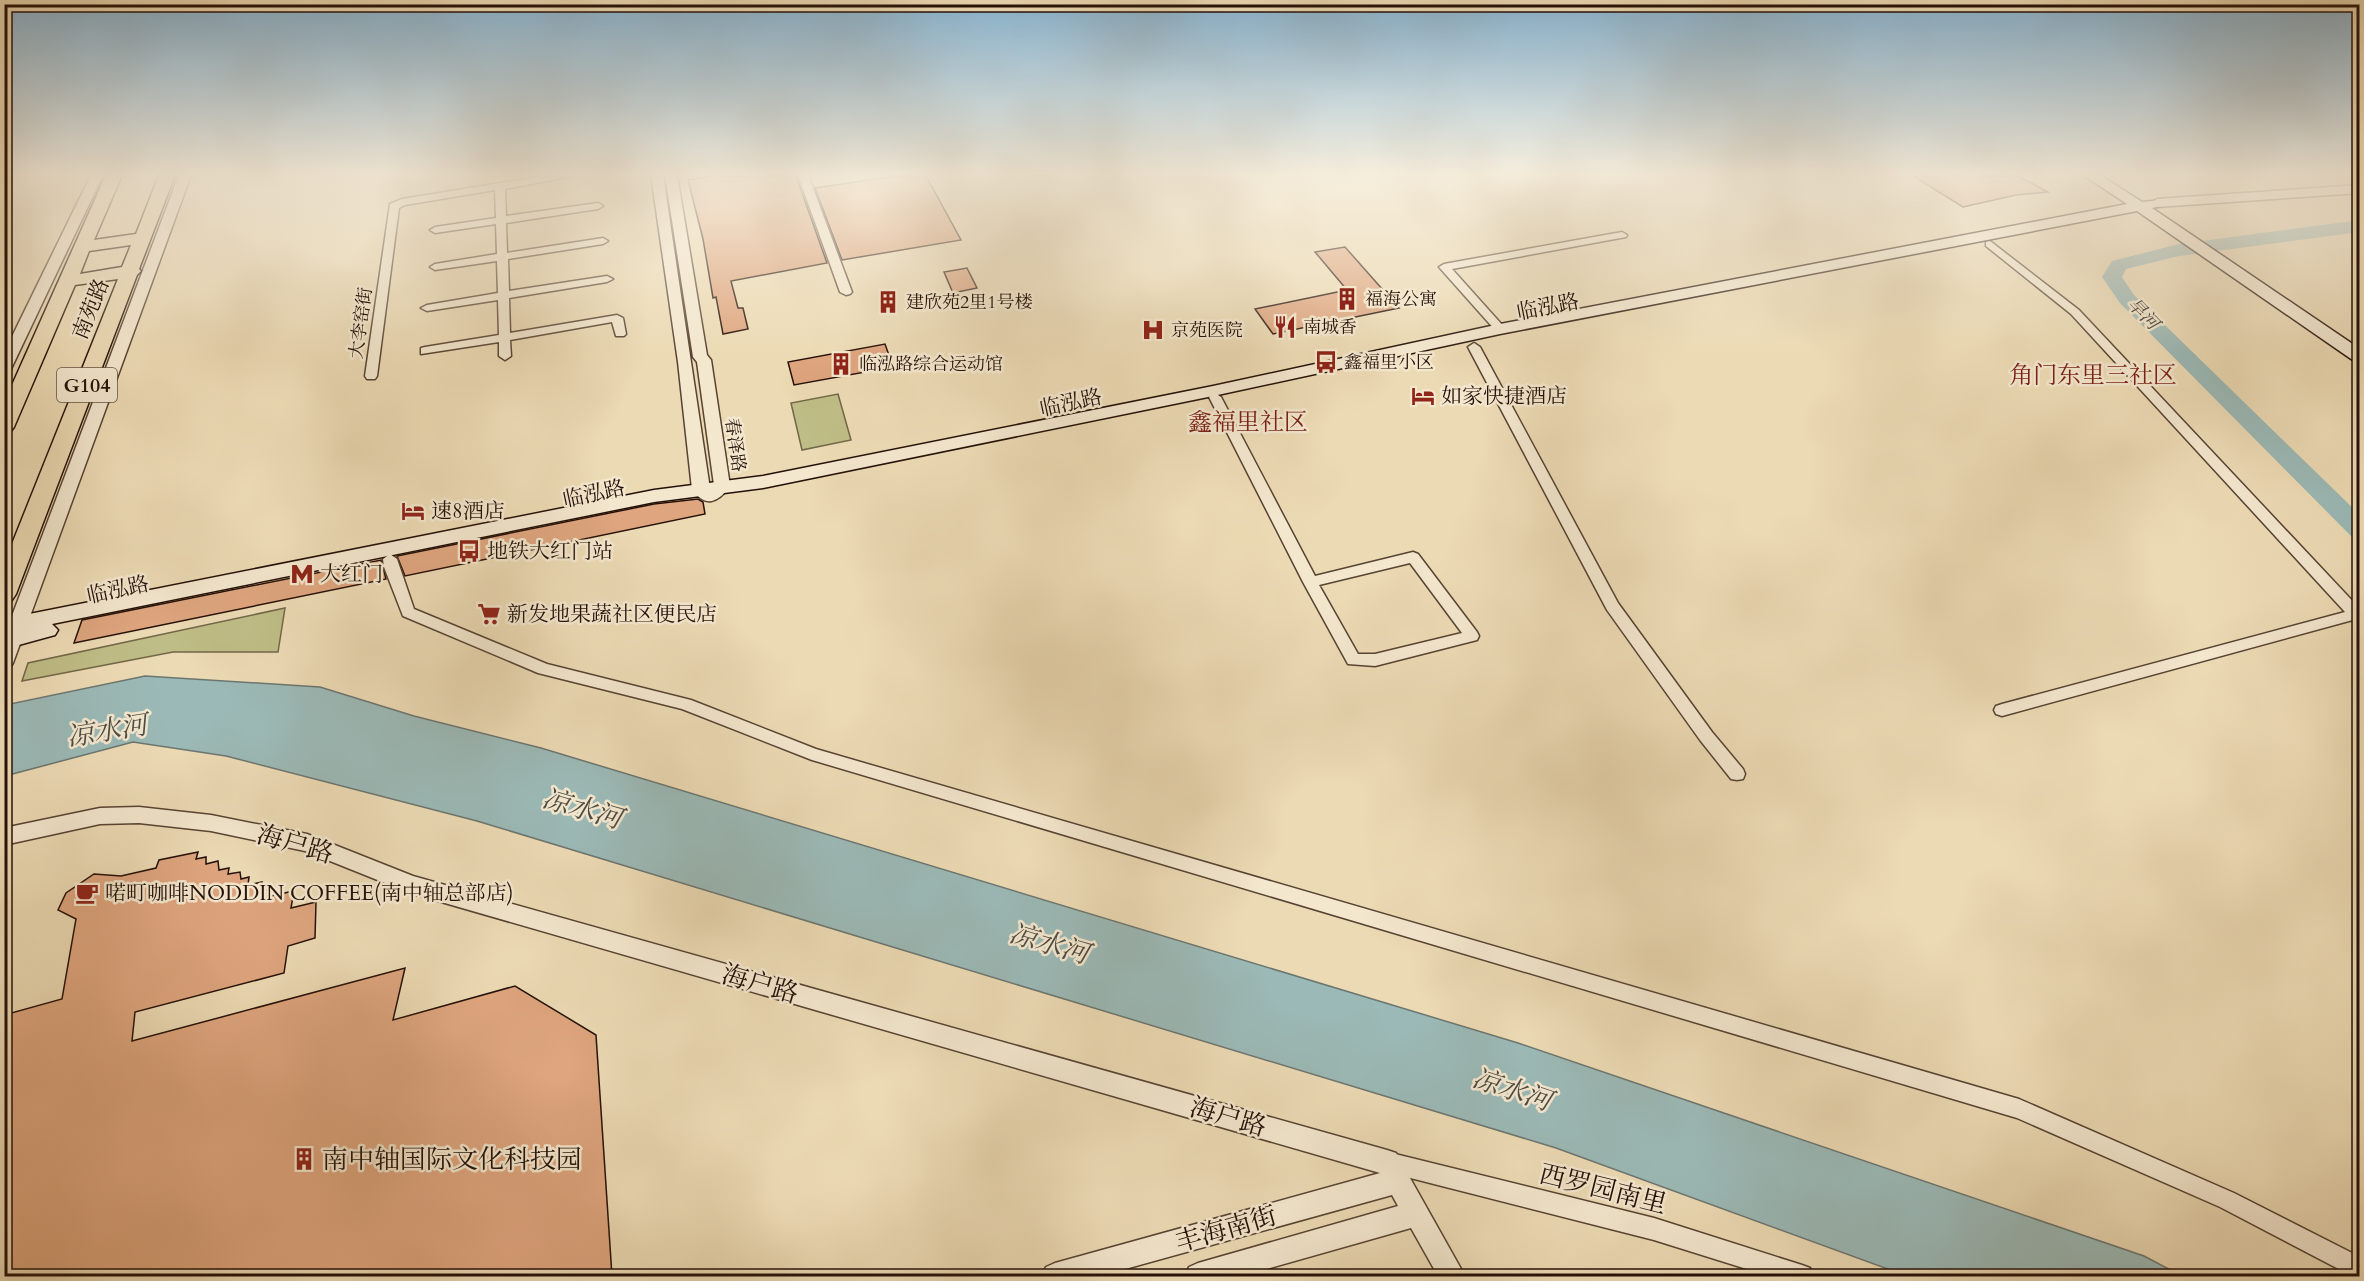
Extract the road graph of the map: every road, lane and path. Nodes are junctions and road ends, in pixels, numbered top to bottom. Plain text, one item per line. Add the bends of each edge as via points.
1 (69, 235) edge
2 (87, 235) edge
3 (143, 235) edge
4 (163, 235) edge
5 (390, 235) edge
6 (501, 235) edge
7 (666, 235) edge
8 (680, 235) edge
9 (825, 235) edge
10 (1622, 235) dead end
11 (1999, 235) edge
12 (2029, 235) edge
13 (2180, 235) edge
14 (2204, 235) edge
15 (142, 238) junction
16 (603, 241) dead end
17 (1990, 244) junction
18 (81, 247) junction
19 (502, 256) junction
20 (435, 267) dead end
21 (132, 271) junction
22 (606, 279) dead end
23 (69, 281) junction
24 (846, 292) dead end
25 (503, 295) junction
26 (427, 308) dead end
27 (1500, 328) junction
28 (620, 334) dead end
29 (504, 338) junction
30 (2360, 339) edge
31 (1474, 347) junction
32 (425, 351) dead end
33 (505, 356) dead end
34 (2360, 357) edge
35 (4, 369) edge
36 (371, 376) dead end
37 (1215, 396) junction
38 (4, 427) edge
39 (711, 491) junction
40 (390, 559) junction
41 (1310, 582) junction
42 (4, 594) edge
43 (11, 633) edge
44 (4, 663) edge
45 (2002, 710) dead end
46 (1737, 774) dead end
47 (4, 837) edge
48 (1392, 1171) junction
49 (1416, 1214) junction
50 (2360, 1269) edge
51 (1055, 1276) edge
52 (1198, 1276) edge
53 (1452, 1276) edge
54 (1803, 1276) edge

1 - 35 street
2 - 18 highway, 南苑路 / G104
3 - 15 highway, 南苑路 / G104
4 - 43 street
5 - 36 street, 大李窑街
6 - 19 street
7 - 39 street, 春泽路 via 685,362
8 - 39 street, 春泽路 via 700,357 704,360
9 - 24 street
10 - 27 street via 1444,267
11 - 27 main road, 临泓路
12 - 17 main road, 临泓路
13 - 34 main road
14 - 30 main road
15 - 18 highway
15 - 21 highway, 南苑路 / G104
16 - 19 street
17 - 31 main road, 临泓路
17 - 45 street via 2075,312 2356,614
18 - 23 highway, 南苑路 / G104
19 - 20 street
19 - 25 street
21 - 23 highway
21 - 42 highway, 南苑路 / G104
22 - 25 street
23 - 38 highway, 南苑路 / G104
25 - 26 street
25 - 29 street
27 - 39 main road, 临泓路 via 1213,392
28 - 29 street via 618,318
29 - 32 street
29 - 33 street
31 - 37 main road, 临泓路
31 - 46 street via 1612,606
37 - 39 main road, 临泓路 via 760,494
37 - 41 street
39 - 40 main road, 临泓路 via 679,501
39 - 43 main road, 临泓路 via 631,500
40 - 43 main road, 临泓路 via 29,634
40 - 50 street via 408,612 543,669 685,704 812,754 2019,1109 2227,1200
41 - 41 street via 1353,660 1376,660 1472,636 1413,557
43 - 44 street
47 - 48 street, 海户路 via 100,816 139,815 211,823 307,843 410,884
48 - 49 street
48 - 51 street, 丰海南街
48 - 54 street, 西罗园南里 via 1654,1228
49 - 52 street, 丰海南街
49 - 53 street

